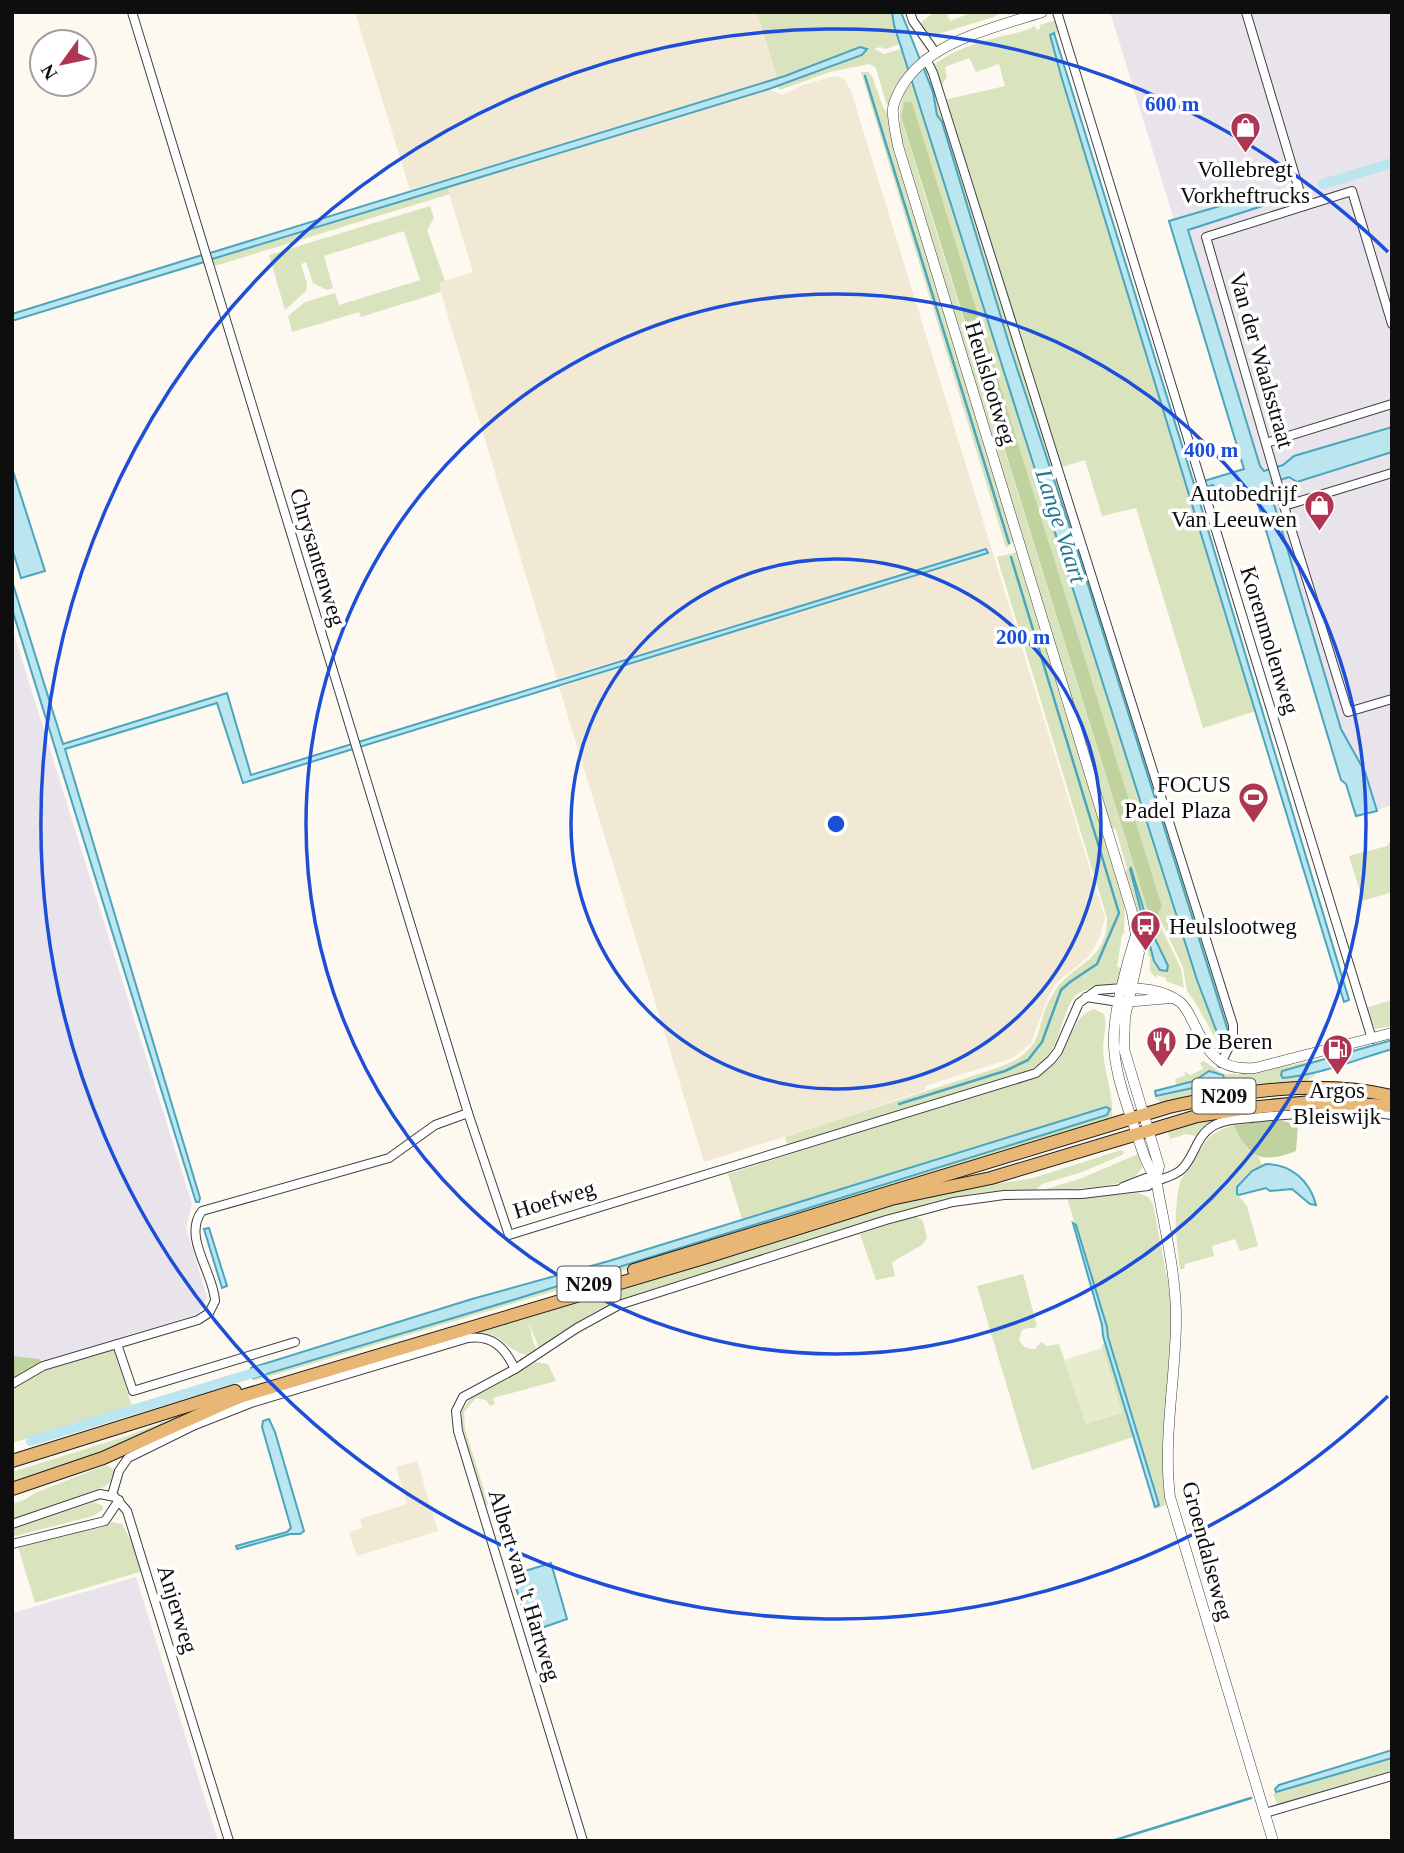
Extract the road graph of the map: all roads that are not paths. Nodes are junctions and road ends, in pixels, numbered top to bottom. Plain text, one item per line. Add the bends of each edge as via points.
1 (132, 12) edge
2 (910, 12) edge
3 (1042, 12) edge
4 (1057, 12) edge
5 (1246, 12) edge
6 (935, 51) junction
7 (926, 59) junction
8 (1304, 205) junction
9 (1391, 318) edge
10 (1392, 404) edge
11 (1266, 443) junction
12 (1392, 473) edge
13 (1284, 506) junction
14 (1392, 699) edge
15 (1127, 988) junction
16 (1086, 998) junction
17 (1172, 998) junction
18 (1124, 1002) junction
19 (1392, 1033) edge
20 (1372, 1039) junction
21 (1221, 1063) junction
22 (1392, 1096) edge
23 (1392, 1106) edge
24 (468, 1114) junction
25 (1392, 1115) edge
26 (1137, 1116) junction
27 (1143, 1132) junction
28 (1156, 1179) junction
29 (295, 1342) dead end
30 (117, 1344) junction
31 (515, 1369) junction
32 (12, 1384) edge
33 (12, 1461) edge
34 (12, 1489) edge
35 (115, 1497) junction
36 (12, 1524) edge
37 (12, 1544) edge
38 (1392, 1776) edge
39 (1265, 1813) junction
40 (229, 1841) edge
41 (583, 1841) edge
42 (1273, 1841) edge

1 - 24 street, Chrysantenweg
2 - 6 street
3 - 6 street
4 - 20 street, Korenmolenweg
5 - 8 street
6 - 7 street, Heulslootweg
7 - 15 street, Heulslootweg via 904,83 893,107 898,146 1127,893 1139,953
7 - 21 street via 1233,1026 1233,1039
8 - 9 street via 1352,191
8 - 11 street, Van der Waalsstraat via 1206,237
10 - 11 street
11 - 13 street, Van der Waalsstraat
12 - 13 street
13 - 14 street, Van der Waalsstraat via 1348,712
15 - 16 street via 1097,990
15 - 17 street via 1158,991
15 - 18 street, Heulslootweg
16 - 18 street
16 - 24 street, Hoefweg via 1075,1009 1058,1051 1036,1073 509,1235
17 - 18 street
17 - 21 street via 1185,1006 1209,1051
18 - 26 street, Heulslootweg via 1113,1037 1117,1069
19 - 20 street
20 - 21 street via 1255,1068
22 - 26 main road, N209 via 1307,1088 1205,1099
23 - 27 main road, N209 via 1311,1102 1248,1108 1197,1116
24 - 30 street via 435,1125 389,1158 202,1211 195,1233 215,1296 213,1307 198,1320
25 - 28 street via 1320,1112 1215,1124 1204,1132 1182,1169
26 - 27 street, Heulslootweg
26 - 33 main road, N209
27 - 28 street, Groendalseweg via 1148,1168
27 - 34 main road, N209 via 991,1178 891,1199 239,1396 103,1458
28 - 31 street via 1082,1194 985,1197 923,1209 619,1306
28 - 39 street, Groendalseweg via 1177,1321 1167,1469 1170,1497
29 - 30 street via 133,1391
30 - 32 street via 43,1366
31 - 35 street via 504,1349 493,1341 468,1338 251,1403 128,1458 121,1466
31 - 41 street, Albert van 't Hartweg via 463,1397 455,1420
35 - 36 street via 100,1494
35 - 37 street via 105,1521
35 - 40 street, Anjerweg via 133,1527
38 - 39 street
39 - 42 street, Groendalseweg

